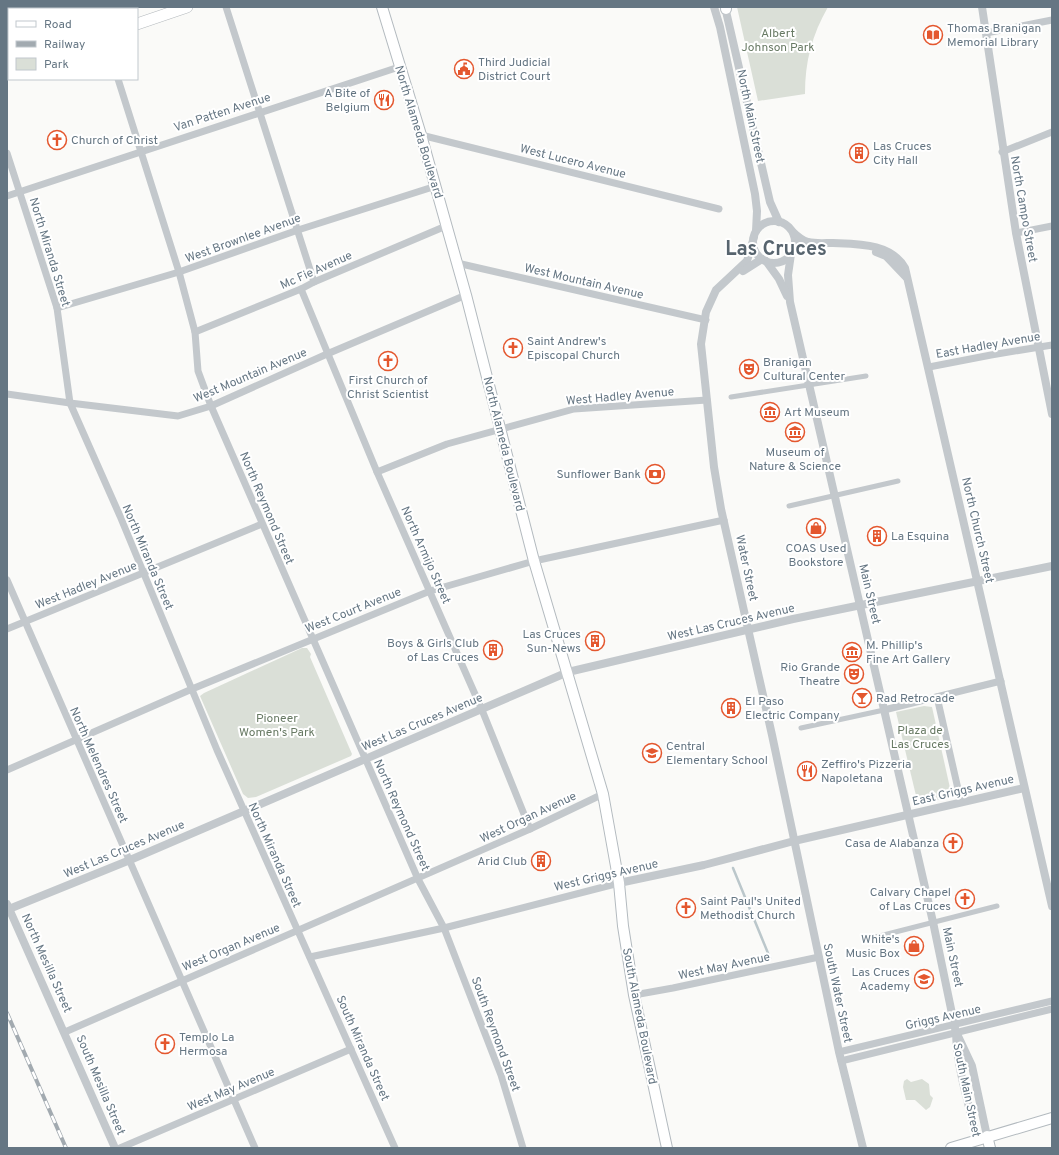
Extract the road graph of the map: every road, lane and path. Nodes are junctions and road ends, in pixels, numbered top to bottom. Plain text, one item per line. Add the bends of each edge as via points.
1 (187, 7) edge
2 (226, 7) edge
3 (382, 7) edge
4 (714, 7) edge
5 (982, 7) edge
6 (725, 8) edge
7 (1052, 20) edge
8 (138, 24) edge
9 (986, 33) junction
10 (399, 67) junction
11 (118, 80) edge
12 (259, 111) junction
13 (1052, 132) edge
14 (421, 135) junction
15 (140, 151) junction
16 (7, 152) edge
17 (1002, 152) junction
18 (436, 186) junction
19 (20, 192) junction
20 (7, 196) edge
21 (719, 209) dead end
22 (779, 222) junction
23 (446, 226) junction
24 (1052, 226) edge
25 (298, 230) junction
26 (793, 232) junction
27 (1016, 233) junction
28 (755, 234) junction
29 (792, 253) junction
30 (764, 260) junction
31 (457, 263) junction
32 (179, 272) junction
33 (906, 277) junction
34 (314, 282) junction
35 (301, 289) junction
36 (466, 295) junction
37 (790, 302) junction
38 (57, 308) junction
39 (706, 320) junction
40 (195, 332) junction
41 (1052, 345) edge
42 (1037, 348) junction
43 (327, 354) junction
44 (929, 367) junction
45 (866, 376) dead end
46 (809, 386) junction
47 (7, 394) edge
48 (731, 396) dead end
49 (707, 400) junction
50 (70, 403) junction
51 (211, 406) junction
52 (1052, 414) edge
53 (501, 429) junction
54 (377, 472) junction
55 (898, 481) dead end
56 (834, 495) junction
57 (789, 506) dead end
58 (724, 520) junction
59 (262, 524) junction
60 (534, 561) junction
61 (1052, 566) edge
62 (144, 574) junction
63 (7, 580) edge
64 (978, 581) junction
65 (430, 591) junction
66 (860, 606) junction
67 (24, 622) junction
68 (7, 629) edge
69 (748, 630) junction
70 (312, 639) junction
71 (568, 672) junction
72 (1001, 682) junction
73 (192, 689) junction
74 (937, 697) junction
75 (482, 710) junction
76 (884, 710) junction
77 (801, 728) dead end
78 (76, 740) junction
79 (365, 758) junction
80 (7, 770) edge
81 (1024, 788) junction
82 (603, 794) junction
83 (961, 802) junction
84 (244, 811) junction
85 (908, 815) junction
86 (530, 830) junction
87 (794, 841) junction
88 (130, 860) junction
89 (418, 879) junction
90 (619, 883) junction
91 (8, 906) edge
92 (997, 906) dead end
93 (1052, 906) edge
94 (933, 922) junction
95 (444, 928) junction
96 (297, 931) junction
97 (868, 939) dead end
98 (310, 957) junction
99 (819, 957) junction
100 (182, 981) junction
101 (634, 995) junction
102 (1052, 1001) edge
103 (1052, 1009) edge
104 (956, 1029) junction
105 (65, 1032) junction
106 (351, 1049) junction
107 (839, 1052) junction
108 (841, 1061) junction
109 (234, 1100) junction
110 (1052, 1118) edge
111 (981, 1141) edge
112 (114, 1148) edge
113 (120, 1148) edge
114 (255, 1148) edge
115 (395, 1148) edge
116 (523, 1148) edge
117 (667, 1148) edge
118 (863, 1148) edge
119 (951, 1148) edge
120 (990, 1148) edge

1 - 8 main road
2 - 12 street
3 - 10 main road, North Alameda Boulevard
4 - 28 street, North Main Street via 755,194
5 - 9 street, North Campo Street
6 - 22 street, North Main Street via 770,202
7 - 9 street
9 - 17 street, North Campo Street
10 - 12 street, Van Patten Avenue
10 - 14 main road, North Alameda Boulevard
11 - 15 street, North Reymond Street
12 - 15 street, Van Patten Avenue
12 - 25 street
13 - 17 street
14 - 18 main road, North Alameda Boulevard
14 - 21 street, West Lucero Avenue
15 - 19 street, Van Patten Avenue
15 - 32 street, North Reymond Street
16 - 19 street, North Miranda Street
17 - 27 street, North Campo Street
18 - 23 main road, North Alameda Boulevard
18 - 25 street, West Brownlee Avenue
19 - 20 street, Van Patten Avenue
19 - 38 street, North Miranda Street
22 - 26 street
22 - 28 street via 766,223
23 - 31 main road, North Alameda Boulevard
23 - 34 street, Mc Fie Avenue
24 - 27 street
25 - 32 street, West Brownlee Avenue
25 - 34 street
26 - 29 street via 795,241
26 - 33 street, North Church Street via 808,242 868,245 884,250 902,262
27 - 42 street, North Campo Street
28 - 30 street via 755,250
28 - 39 street, Water Street via 747,261 711,298
29 - 30 street via 776,263
29 - 33 street, North Church Street via 817,248 865,250 886,256
29 - 37 street, Main Street via 788,275
30 - 37 street, Main Street via 779,279
30 - 39 street, Water Street via 751,265 728,284
31 - 36 main road, North Alameda Boulevard
31 - 39 street, West Mountain Avenue
32 - 38 street, West Brownlee Avenue
32 - 40 street, North Reymond Street
33 - 44 street, North Church Street
34 - 35 street, Mc Fie Avenue
35 - 40 street, Mc Fie Avenue
35 - 43 street, North Armijo Street
36 - 43 street, West Mountain Avenue
36 - 53 main road, North Alameda Boulevard
37 - 46 street, Main Street
38 - 50 street, North Miranda Street
39 - 49 street, Water Street via 702,344
40 - 51 street, North Reymond Street via 198,370
41 - 42 street, East Hadley Avenue
42 - 44 street, East Hadley Avenue
42 - 52 street, North Campo Street
43 - 51 street, West Mountain Avenue
43 - 54 street, North Armijo Street
44 - 64 street, North Church Street
45 - 46 street
46 - 48 street
46 - 56 street, Main Street
47 - 50 street, West Mountain Avenue
49 - 53 street, West Hadley Avenue via 574,409
49 - 58 street, Water Street via 714,467
50 - 51 street, West Mountain Avenue via 178,416
50 - 62 street, North Miranda Street
51 - 59 street, North Reymond Street
53 - 54 street, West Hadley Avenue via 447,444
53 - 60 main road, North Alameda Boulevard
54 - 65 street, North Armijo Street
55 - 56 street
56 - 57 street
56 - 66 street, Main Street
58 - 60 street, West Court Avenue
58 - 69 street, Water Street
59 - 62 street, West Hadley Avenue
59 - 70 street, North Reymond Street
60 - 65 street, West Court Avenue
60 - 71 main road, North Alameda Boulevard
61 - 64 street, West Las Cruces Avenue
62 - 67 street, West Hadley Avenue
62 - 73 street, North Miranda Street
63 - 67 street, North Melendres Street
64 - 66 street, West Las Cruces Avenue
64 - 72 street, North Church Street
65 - 70 street, West Court Avenue
65 - 75 street, North Armijo Street
66 - 69 street, West Las Cruces Avenue
66 - 76 street, Main Street
67 - 68 street, West Hadley Avenue
67 - 78 street, North Melendres Street
69 - 71 street, West Las Cruces Avenue
69 - 87 street, Water Street
70 - 73 street, West Court Avenue
70 - 79 street, North Reymond Street
71 - 75 street, West Las Cruces Avenue
71 - 82 main road, North Alameda Boulevard
72 - 74 street
72 - 81 street, North Church Street
73 - 78 street, West Court Avenue
73 - 84 street, North Miranda Street
74 - 76 street
74 - 83 street
75 - 79 street, West Las Cruces Avenue
75 - 86 street, North Armijo Street
76 - 77 street
76 - 85 street, Main Street
78 - 80 street, West Court Avenue
78 - 88 street, North Melendres Street
79 - 84 street, West Las Cruces Avenue
79 - 89 street, North Reymond Street
81 - 83 street, East Griggs Avenue
81 - 93 street, North Church Street
82 - 86 street, West Organ Avenue
82 - 90 main road, North Alameda Boulevard
83 - 85 street, East Griggs Avenue
84 - 88 street, West Las Cruces Avenue
84 - 96 street, North Miranda Street
85 - 87 street, West Griggs Avenue
85 - 94 street, Main Street
86 - 89 street, West Organ Avenue
87 - 90 street, West Griggs Avenue via 704,866
87 - 99 street, South Water Street
88 - 91 street, West Las Cruces Avenue
88 - 100 street, North Melendres Street
89 - 95 street, North Reymond Street
89 - 96 street, West Organ Avenue
90 - 95 street, West Griggs Avenue
90 - 101 main road, South Alameda Boulevard
91 - 105 street, North Mesilla Street
92 - 94 street
94 - 97 street
94 - 104 street, Main Street
95 - 98 street, West Griggs Avenue
95 - 116 street, South Reymond Street via 501,1075
96 - 98 street, North Miranda Street
96 - 100 street, West Organ Avenue
98 - 106 street, South Miranda Street
99 - 101 street, West May Avenue
99 - 107 street, South Water Street
100 - 105 street, West Organ Avenue
100 - 109 street, North Melendres Street
101 - 117 main road, South Alameda Boulevard
102 - 104 street, Griggs Avenue
103 - 104 street, Griggs Avenue
104 - 107 street, Griggs Avenue
104 - 108 street, Griggs Avenue
104 - 111 street, South Main Street via 961,1069
105 - 112 street, South Mesilla Street
106 - 109 street, West May Avenue
106 - 115 street, South Miranda Street
107 - 108 street, South Water Street
108 - 118 street, South Water Street
109 - 113 street, West May Avenue
109 - 114 street, North Melendres Street
110 - 111 main road
111 - 119 main road
111 - 120 main road, South Main Street

